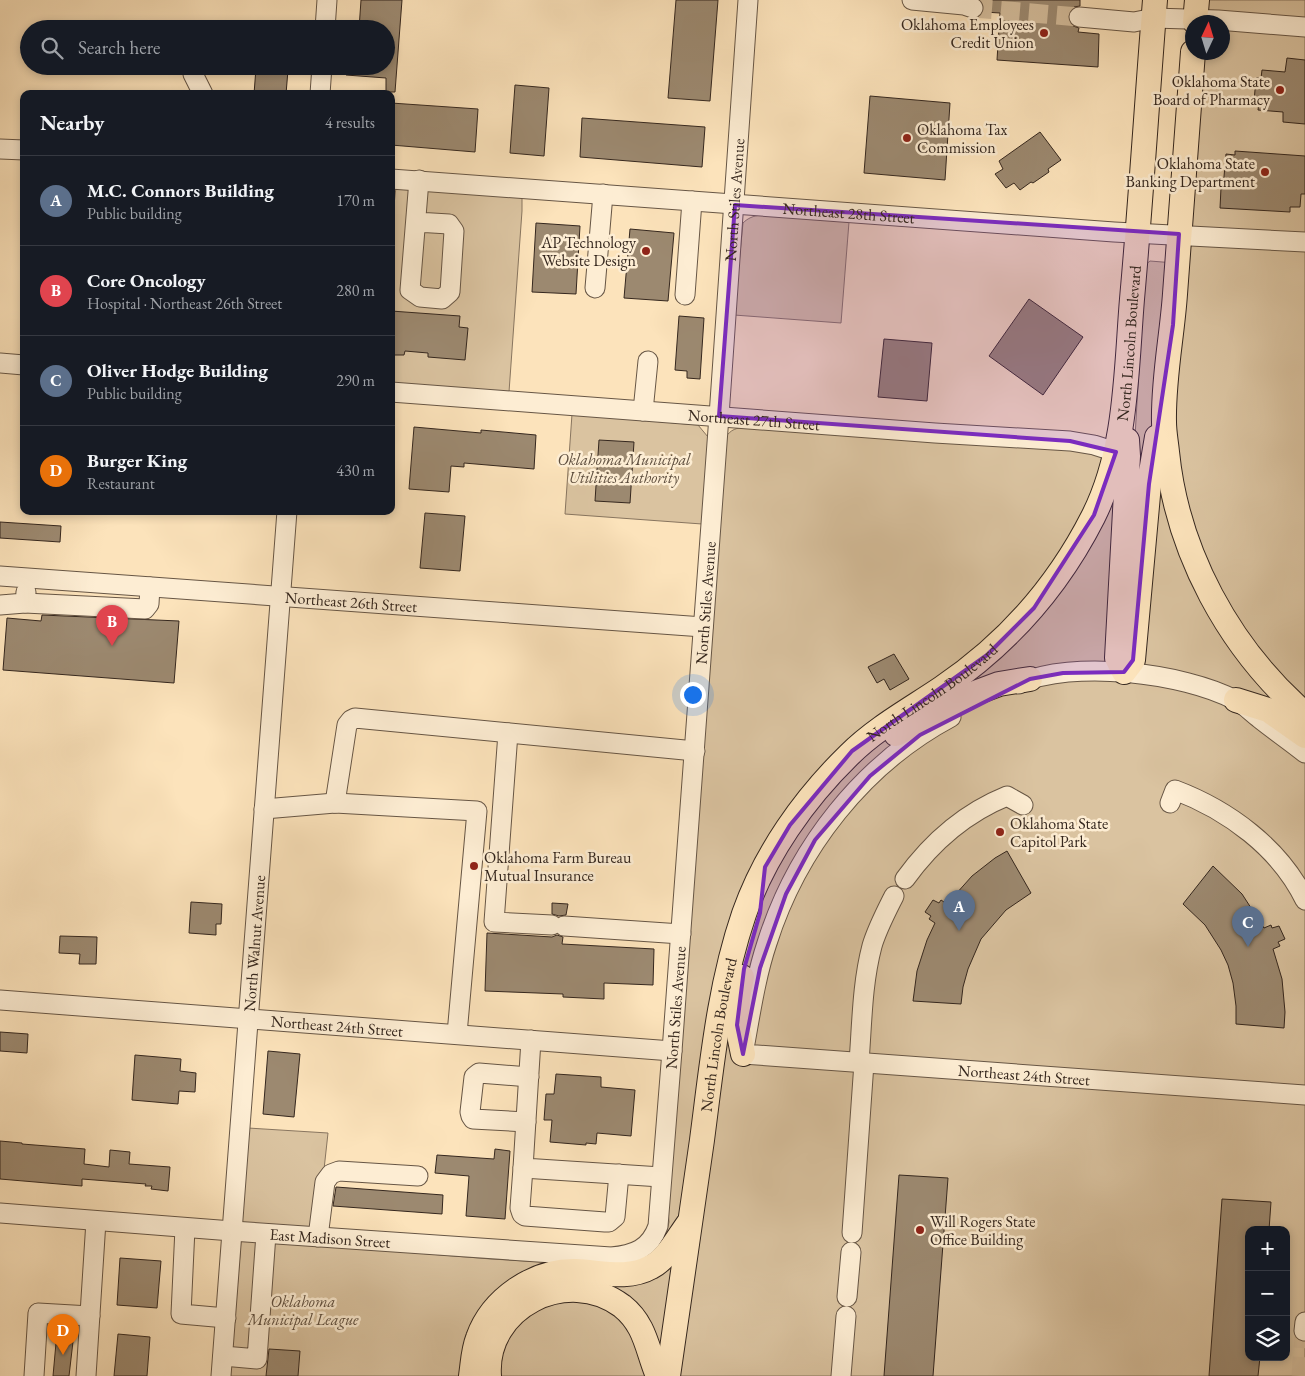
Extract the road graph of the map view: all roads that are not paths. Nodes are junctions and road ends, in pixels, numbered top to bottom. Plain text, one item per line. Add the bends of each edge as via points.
1 (327, 0) edge
2 (748, 0) edge
3 (912, 0) edge
4 (973, 8) tunnel mouth
5 (1154, 9) edge
6 (1196, 14) edge
7 (1079, 17) tunnel mouth
8 (326, 20) edge
9 (1305, 26) edge
10 (1192, 60) edge
11 (194, 75) edge
12 (321, 75) edge
13 (201, 90) edge
14 (320, 90) edge
15 (0, 149) edge
16 (20, 150) edge
17 (395, 178) edge
18 (419, 180) junction
19 (603, 194) junction
20 (692, 201) junction
21 (735, 205) junction
22 (416, 222) dead end
23 (1138, 233) junction
24 (1179, 234) junction
25 (1305, 242) edge
26 (595, 288) dead end
27 (685, 295) dead end
28 (648, 361) dead end
29 (0, 363) edge
30 (20, 365) edge
31 (1164, 390) junction
32 (395, 392) edge
33 (1124, 403) junction
34 (643, 411) junction
35 (719, 416) junction
36 (1116, 452) junction
37 (286, 515) edge
38 (0, 576) edge
39 (27, 578) junction
40 (150, 587) junction
41 (280, 596) junction
42 (25, 603) junction
43 (0, 605) edge
44 (703, 627) junction
45 (1124, 672) junction
46 (1030, 678) junction
47 (1236, 700) junction
48 (1305, 714) edge
49 (508, 733) junction
50 (1305, 736) edge
51 (695, 751) junction
52 (852, 752) junction
53 (1305, 753) edge
54 (335, 803) junction
55 (1170, 803) dead end
56 (1023, 805) dead end
57 (264, 809) junction
58 (477, 811) junction
59 (502, 813) junction
60 (765, 867) junction
61 (904, 880) dead end
62 (894, 896) dead end
63 (1305, 900) edge
64 (681, 934) junction
65 (0, 1000) edge
66 (248, 1019) junction
67 (457, 1034) junction
68 (531, 1040) junction
69 (672, 1051) junction
70 (743, 1054) junction
71 (861, 1063) junction
72 (529, 1077) junction
73 (1305, 1095) edge
74 (526, 1122) junction
75 (523, 1168) junction
76 (619, 1174) junction
77 (418, 1176) dead end
78 (662, 1176) junction
79 (0, 1213) edge
80 (96, 1220) junction
81 (690, 1220) junction
82 (185, 1228) junction
83 (232, 1231) junction
84 (852, 1233) dead end
85 (266, 1234) junction
86 (655, 1236) joint
87 (318, 1237) junction
88 (850, 1252) dead end
89 (847, 1297) dead end
90 (90, 1316) junction
91 (846, 1316) dead end
92 (226, 1318) junction
93 (1305, 1322) edge
94 (1304, 1331) edge
95 (223, 1356) junction
96 (34, 1376) edge
97 (86, 1376) edge
98 (222, 1376) edge
99 (471, 1376) edge
100 (489, 1376) edge
101 (658, 1376) edge
102 (668, 1376) edge
103 (841, 1376) edge

1 - 8 street
2 - 21 street, North Stiles Avenue
3 - 4 street
5 - 6 street
5 - 7 street via 1134,22
5 - 23 main road, North Lincoln Boulevard
6 - 9 street
10 - 24 main road
11 - 13 street
12 - 14 street
15 - 16 street
17 - 18 street, Northeast 28th Street
18 - 19 street, Northeast 28th Street
18 - 22 street
19 - 20 street, Northeast 28th Street
19 - 26 street
20 - 21 street, Northeast 28th Street
20 - 27 street
21 - 23 street, Northeast 28th Street
21 - 35 street, North Stiles Avenue
23 - 24 street, Northeast 28th Street
23 - 33 main road, North Lincoln Boulevard
24 - 25 street, Northeast 28th Street
24 - 31 main road via 1173,325
28 - 34 street
29 - 30 street
31 - 45 main road via 1149,484 1133,660
31 - 48 main road via 1168,465 1189,547 1236,638 1254,662
32 - 34 street, Northeast 27th Street
33 - 36 main road, North Lincoln Boulevard
33 - 45 main road via 1128,456 1117,658
34 - 35 street, Northeast 27th Street
35 - 36 street, Northeast 27th Street via 1070,441
35 - 44 street, North Stiles Avenue
36 - 52 main road, North Lincoln Boulevard via 1094,515 1065,565 1034,608 987,655 899,715
37 - 41 street, North Walnut Avenue
38 - 39 street, Northeast 26th Street
39 - 40 street, Northeast 26th Street
39 - 42 street
40 - 41 street, Northeast 26th Street
40 - 42 street via 149,604 144,609
41 - 44 street, Northeast 26th Street
41 - 57 street, North Walnut Avenue
42 - 43 street
44 - 51 street, North Stiles Avenue
45 - 46 street via 1063,673
45 - 47 street via 1183,681
46 - 52 main road via 999,684 967,696 883,741
46 - 70 street via 920,735 870,776 815,840 799,866 766,943
47 - 50 main road via 1268,710
47 - 53 street
49 - 51 street
49 - 54 street via 355,718 347,725
49 - 59 street
51 - 64 street, North Stiles Avenue
52 - 60 main road, North Lincoln Boulevard via 823,782 790,825
54 - 57 street
54 - 58 street
55 - 63 street via 1175,790 1233,820 1275,857
56 - 61 street via 1007,796 990,803 950,829
57 - 66 street, North Walnut Avenue
58 - 59 street
58 - 67 street
59 - 64 street via 494,922
60 - 70 main road via 760,914 738,997 737,1025
60 - 81 main road, North Lincoln Boulevard via 745,911 730,962
62 - 71 street via 872,945 866,975
64 - 69 street, North Stiles Avenue
65 - 66 street, Northeast 24th Street
66 - 67 street, Northeast 24th Street
66 - 83 street, North Walnut Avenue
67 - 68 street, Northeast 24th Street
68 - 69 street, Northeast 24th Street
68 - 72 street
69 - 78 street, North Stiles Avenue
70 - 71 street, Northeast 24th Street
71 - 73 street, Northeast 24th Street
71 - 84 street
72 - 74 street
72 - 74 street via 476,1075 470,1112 473,1119
74 - 75 street
75 - 76 street
75 - 76 street via 520,1208 525,1216 605,1222 616,1217
76 - 78 street
77 - 87 street via 339,1171 330,1174 325,1182
78 - 86 street, North Stiles Avenue
79 - 80 street, East Madison Street
80 - 82 street, East Madison Street
80 - 90 street
81 - 99 main road via 663,1259 641,1272 620,1275 561,1272 544,1275 510,1294 495,1308 478,1338
81 - 102 main road, North Lincoln Boulevard
82 - 83 street, East Madison Street
82 - 92 street via 181,1314
83 - 85 street, East Madison Street
83 - 92 street, North Walnut Avenue
85 - 87 street, East Madison Street
85 - 95 street via 257,1359
86 - 87 street, East Madison Street via 638,1251 611,1257
88 - 89 street
90 - 96 street via 38,1313
90 - 97 street
91 - 103 street
92 - 95 street, North Walnut Avenue
93 - 94 street
95 - 98 street, North Walnut Avenue
100 - 101 main road via 492,1348 509,1317 543,1294 572,1290 602,1295 622,1306 645,1336

